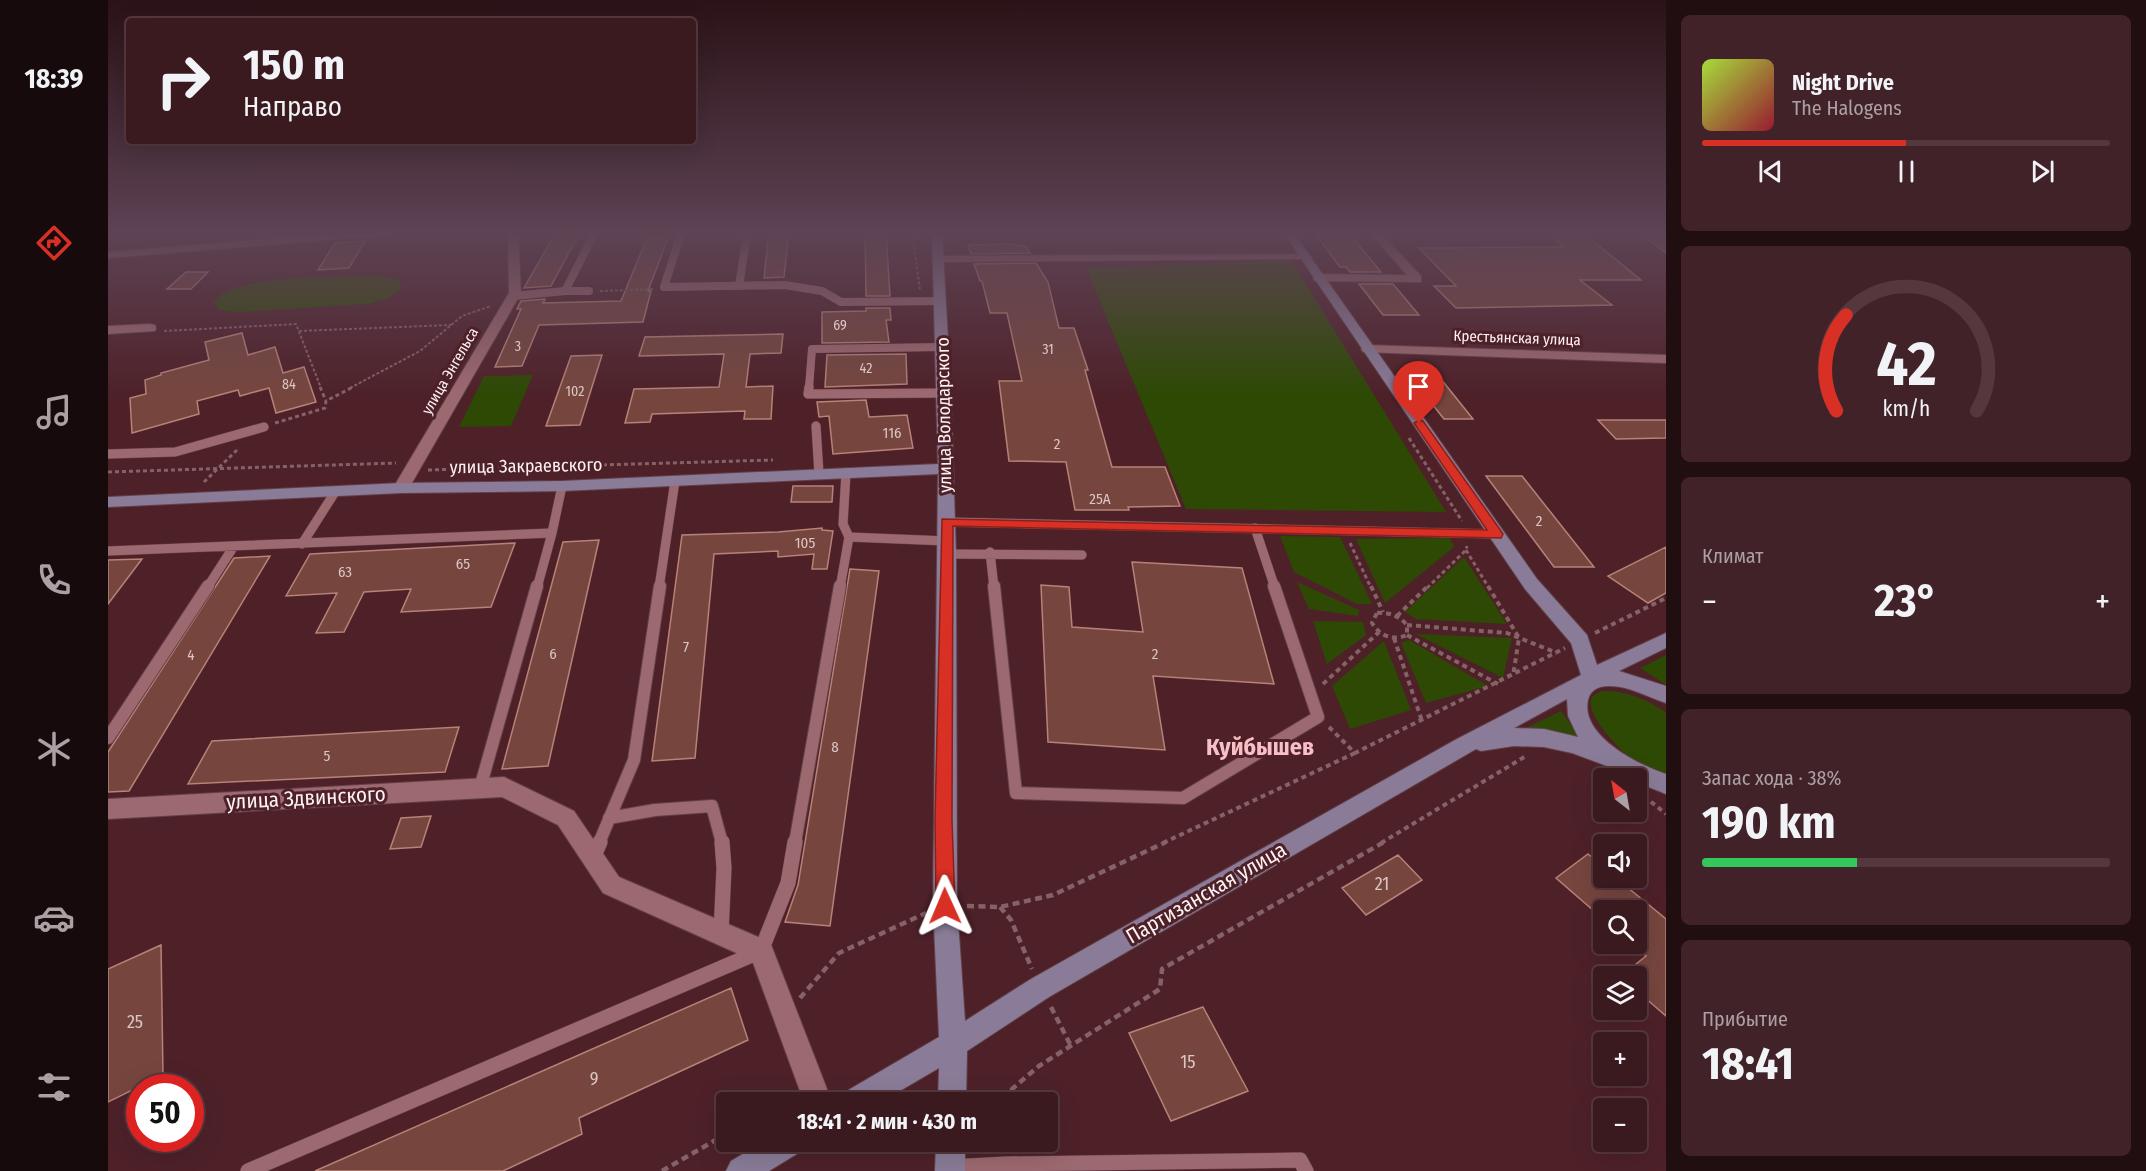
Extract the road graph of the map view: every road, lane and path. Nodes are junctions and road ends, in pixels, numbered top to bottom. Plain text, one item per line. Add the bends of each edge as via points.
1 (511, 287) edge
2 (567, 287) edge
3 (664, 287) joint
4 (691, 287) edge
5 (795, 287) edge
6 (919, 287) edge
7 (941, 287) edge
8 (1325, 287) edge
9 (565, 291) junction
10 (589, 291) joint
11 (511, 299) junction
12 (921, 301) junction
13 (942, 301) junction
14 (453, 324) junction
15 (150, 328) joint
16 (108, 330) edge
17 (299, 331) junction
18 (942, 347) junction
19 (1368, 349) junction
20 (1666, 359) edge
21 (944, 393) junction
22 (326, 401) junction
23 (264, 426) junction
24 (816, 426) dead end
25 (108, 454) edge
26 (773, 460) dead end
27 (217, 467) junction
28 (414, 467) junction
29 (945, 469) junction
30 (108, 472) edge
31 (846, 473) junction
32 (819, 474) junction
33 (675, 481) junction
34 (562, 486) junction
35 (401, 488) junction
36 (335, 492) junction
37 (189, 499) junction
38 (108, 502) edge
39 (1256, 528) junction
40 (1344, 530) junction
41 (552, 533) junction
42 (1470, 533) junction
43 (1497, 534) junction
44 (849, 537) junction
45 (947, 539) junction
46 (302, 544) junction
47 (234, 546) junction
48 (1466, 549) junction
49 (108, 551) edge
50 (990, 552) junction
51 (1082, 555) dead end
52 (1666, 597) edge
53 (1383, 612) junction
54 (1397, 616) junction
55 (1407, 625) junction
56 (1379, 632) junction
57 (1407, 635) junction
58 (1394, 638) junction
59 (1519, 638) junction
60 (1580, 640) junction
61 (1666, 640) edge
62 (1557, 653) junction
63 (1513, 676) junction
64 (1592, 680) junction
65 (1498, 684) junction
66 (1311, 695) junction
67 (1666, 695) edge
68 (1318, 717) junction
69 (1422, 721) junction
70 (108, 738) edge
71 (1462, 746) junction
72 (1355, 753) junction
73 (1530, 753) dead end
74 (1617, 768) edge
75 (1623, 768) edge
76 (1647, 784) edge
77 (1666, 784) edge
78 (1647, 786) edge
79 (492, 788) junction
80 (1647, 791) edge
81 (1666, 792) edge
82 (108, 809) edge
83 (1666, 814) edge
84 (609, 818) junction
85 (593, 858) junction
86 (945, 906) junction
87 (721, 933) junction
88 (761, 951) junction
89 (786, 1014) junction
90 (953, 1044) junction
91 (814, 1092) edge
92 (872, 1092) edge
93 (952, 1092) edge
94 (1012, 1092) edge
95 (716, 1140) edge
96 (773, 1152) edge
97 (950, 1160) edge
98 (248, 1171) edge
99 (662, 1171) edge
100 (741, 1171) edge
101 (1306, 1171) edge

1 - 11 street
2 - 9 lane
3 - 4 lane
3 - 10 path
5 - 12 lane via 822,291 842,302
6 - 12 path
7 - 13 main road, улица Володарского
8 - 19 main road
9 - 10 lane
9 - 11 lane
11 - 14 path via 462,316
11 - 28 street, улица Энгельса
12 - 13 lane
13 - 18 main road, улица Володарского
14 - 17 path
14 - 22 path via 420,351
15 - 16 street
15 - 17 path via 150,332 296,324
17 - 22 path
18 - 21 main road, улица Володарского
18 - 21 lane via 812,349 808,394
19 - 20 street, Крестьянская улица
19 - 43 main road
21 - 29 main road, улица Володарского
22 - 23 path via 325,408
23 - 25 lane via 176,452
23 - 27 path
24 - 32 lane
26 - 28 path
27 - 28 path
27 - 30 path
27 - 37 path
28 - 35 street, улица Энгельса
29 - 31 main road, улица Закраевского
29 - 45 main road, улица Володарского
31 - 32 main road, улица Закраевского
31 - 44 lane via 843,524
32 - 33 main road, улица Закраевского
33 - 34 main road, улица Закраевского
33 - 84 lane via 634,759
34 - 35 main road, улица Закраевского
34 - 41 lane
35 - 36 main road, улица Закраевского
36 - 37 main road, улица Закраевского
36 - 46 lane
37 - 38 main road, улица Закраевского
39 - 40 lane
39 - 45 lane
39 - 66 lane
40 - 42 lane
40 - 53 path
41 - 46 lane
41 - 79 lane
42 - 43 lane
42 - 48 path
43 - 60 main road via 1542,599
44 - 45 lane
44 - 88 lane via 788,883
45 - 50 lane
45 - 86 main road, улица Володарского
46 - 47 lane
47 - 49 lane
47 - 70 lane
48 - 54 path
48 - 59 path
50 - 51 lane
50 - 68 lane via 1016,793 1183,798
52 - 60 path
53 - 54 path
53 - 56 path via 1372,619
54 - 55 path
55 - 57 path
55 - 59 path via 1507,633
56 - 58 path
56 - 66 path
57 - 58 path
57 - 65 path
58 - 69 path
59 - 62 path
59 - 63 path
60 - 62 path
60 - 64 main road
61 - 64 main road via 1611,666
62 - 63 path
63 - 65 path
64 - 67 main road via 1628,681
64 - 71 main road, Партизанская улица
64 - 75 main road via 1579,695 1579,720
65 - 69 path
66 - 68 lane
68 - 72 path
69 - 72 path
71 - 74 main road via 1517,735 1548,737 1586,748
71 - 90 main road, Партизанская улица via 1040,987
72 - 86 path via 1053,895 1000,907
73 - 94 path via 1434,813 1162,969 1160,989 1039,1066
76 - 77 main road
78 - 81 main road
79 - 82 street, улица Здвинского
79 - 85 street via 566,818
80 - 83 path
84 - 85 lane
84 - 87 lane via 712,806 719,819 724,852
85 - 87 street via 611,885
86 - 89 path via 839,953
86 - 90 main road, улица Володарского
87 - 88 street
88 - 89 street
88 - 98 lane
89 - 91 street
90 - 92 main road, Партизанская улица
90 - 93 main road, улица Володарского
95 - 99 path
96 - 100 main road
97 - 101 lane via 1007,1164 1300,1160

